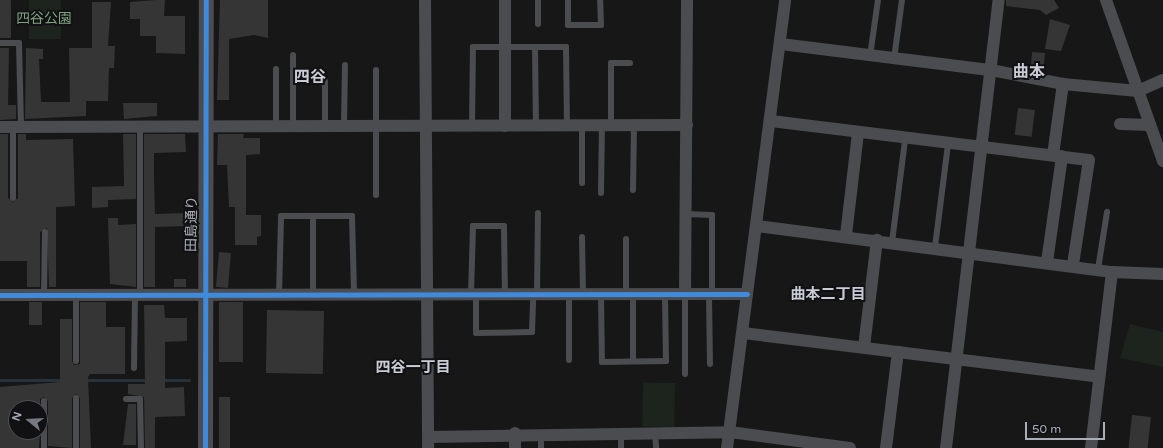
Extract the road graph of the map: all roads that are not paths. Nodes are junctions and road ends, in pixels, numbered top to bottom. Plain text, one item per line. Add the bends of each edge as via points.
1 (206, 0) edge
2 (425, 0) edge
3 (505, 0) edge
4 (538, 0) edge
5 (568, 0) edge
6 (600, 0) edge
7 (687, 0) edge
8 (785, 0) edge
9 (878, 0) edge
10 (902, 0) edge
11 (999, 0) edge
12 (1106, 0) edge
13 (538, 24) dead end
14 (0, 43) edge
15 (781, 44) junction
16 (505, 47) junction
17 (535, 47) junction
18 (293, 55) dead end
19 (870, 56) junction
20 (894, 59) junction
21 (630, 63) dead end
22 (345, 65) dead end
23 (276, 69) dead end
24 (376, 70) dead end
25 (991, 70) junction
26 (1163, 80) edge
27 (325, 81) dead end
28 (1063, 84) junction
29 (1138, 90) junction
30 (770, 121) junction
31 (1120, 124) dead end
32 (582, 125) junction
33 (606, 125) junction
34 (634, 125) junction
35 (687, 125) junction
36 (1150, 125) junction
37 (0, 126) edge
38 (17, 126) junction
39 (140, 126) junction
40 (276, 126) junction
41 (293, 126) junction
42 (325, 126) junction
43 (344, 126) junction
44 (376, 126) junction
45 (426, 126) junction
46 (472, 126) junction
47 (504, 126) junction
48 (536, 126) junction
49 (567, 126) junction
50 (205, 127) junction
51 (858, 133) junction
52 (905, 140) junction
53 (948, 144) junction
54 (982, 147) junction
55 (1058, 155) junction
56 (1163, 161) edge
57 (582, 183) dead end
58 (633, 190) dead end
59 (601, 192) dead end
60 (376, 195) dead end
61 (13, 198) dead end
62 (1107, 212) dead end
63 (538, 213) dead end
64 (686, 214) junction
65 (313, 216) junction
66 (757, 226) junction
67 (45, 232) dead end
68 (846, 236) junction
69 (582, 237) dead end
70 (626, 239) dead end
71 (876, 240) junction
72 (892, 242) junction
73 (935, 247) junction
74 (969, 253) junction
75 (1047, 262) junction
76 (1073, 266) junction
77 (1098, 269) junction
78 (1112, 272) junction
79 (1163, 274) edge
80 (354, 294) junction
81 (427, 294) junction
82 (474, 294) junction
83 (505, 294) junction
84 (535, 294) junction
85 (569, 294) junction
86 (583, 294) junction
87 (601, 294) junction
88 (630, 294) junction
89 (665, 294) junction
90 (685, 294) junction
91 (710, 294) junction
92 (747, 294) junction
93 (0, 295) edge
94 (44, 295) junction
95 (76, 295) junction
96 (137, 295) junction
97 (203, 295) junction
98 (280, 295) junction
99 (313, 295) junction
100 (743, 334) junction
101 (864, 347) junction
102 (898, 352) junction
103 (956, 359) junction
104 (569, 360) dead end
105 (76, 361) dead end
106 (633, 361) junction
107 (710, 364) dead end
108 (134, 368) dead end
109 (685, 374) dead end
110 (1099, 377) junction
111 (76, 398) dead end
112 (126, 399) dead end
113 (621, 431) junction
114 (655, 431) junction
115 (730, 432) junction
116 (515, 433) junction
117 (541, 433) junction
118 (428, 443) edge
119 (804, 445) edge
120 (76, 448) edge
121 (141, 448) edge
122 (205, 448) edge
123 (515, 448) edge
124 (540, 448) edge
125 (621, 448) edge
126 (656, 448) edge
127 (727, 448) edge
128 (848, 448) edge
129 (886, 448) edge
130 (946, 448) edge
131 (1091, 448) edge

1 - 50 street, 田島通り
2 - 45 street
3 - 16 street
4 - 13 lane
5 - 6 lane via 568,25 601,25
7 - 35 street
8 - 15 street
9 - 19 lane
10 - 20 lane
11 - 25 street
12 - 29 street
14 - 38 lane via 19,43
15 - 19 street
15 - 30 street
16 - 17 lane
16 - 46 lane via 473,47
16 - 47 street
17 - 48 lane
17 - 49 lane via 566,47
18 - 41 lane
19 - 20 street
20 - 25 street
21 - 33 lane via 611,63
22 - 43 lane
23 - 40 lane
24 - 44 lane
25 - 28 street
25 - 54 street
26 - 29 street
27 - 42 lane
28 - 29 street
28 - 55 street
29 - 36 street
30 - 51 street
30 - 66 street
31 - 36 street
32 - 33 street
32 - 49 street
32 - 57 lane
33 - 34 street
33 - 59 lane
34 - 35 street
34 - 58 lane
35 - 64 street
36 - 56 street
37 - 38 street
38 - 39 street
38 - 61 lane
39 - 50 street
39 - 96 lane
40 - 41 street
40 - 50 street
41 - 42 street
42 - 43 street
43 - 44 street
44 - 45 street
44 - 60 lane
45 - 46 street
45 - 81 street
46 - 47 street
47 - 48 street
48 - 49 street
50 - 97 street, 田島通り
51 - 52 street
51 - 68 street
52 - 53 street
52 - 72 lane
53 - 54 street
53 - 73 lane
54 - 55 street
54 - 74 street
55 - 75 street
55 - 76 street via 1089,160
62 - 77 lane
63 - 84 lane
64 - 90 street
64 - 91 lane via 712,215
65 - 80 lane via 352,216
65 - 98 lane via 281,216
65 - 99 lane
66 - 68 street
66 - 92 street
67 - 94 lane
68 - 71 street
69 - 86 lane
70 - 88 lane
71 - 72 street
71 - 101 street
72 - 73 street
73 - 74 street
74 - 75 street
74 - 103 street
75 - 76 street
76 - 77 street
77 - 78 street
78 - 79 street
78 - 110 street
80 - 81 street
80 - 99 street
81 - 82 street
81 - 118 street
82 - 83 street
82 - 83 lane via 473,226 504,226
82 - 84 lane via 476,333 532,332
83 - 84 street
84 - 85 street
85 - 86 street
85 - 104 lane
86 - 87 street
87 - 88 street
87 - 106 lane via 602,362
88 - 89 street
88 - 106 lane
89 - 90 street
89 - 106 lane via 666,361
90 - 91 street
90 - 109 lane
91 - 92 street
91 - 107 lane
92 - 100 street
93 - 94 street
94 - 95 street
95 - 96 street
95 - 105 lane
96 - 97 street
96 - 108 lane
97 - 98 street
97 - 122 street, 田島通り
98 - 99 street
100 - 101 street
100 - 115 street
101 - 102 street
102 - 103 street
102 - 129 street
103 - 110 street
103 - 130 street
110 - 131 street
111 - 120 lane
112 - 121 lane via 140,399
113 - 114 street
113 - 117 street
113 - 125 lane
114 - 115 street
114 - 126 lane
115 - 119 street
115 - 127 street
116 - 117 street
116 - 118 street
116 - 123 street
117 - 124 lane
119 - 128 street

